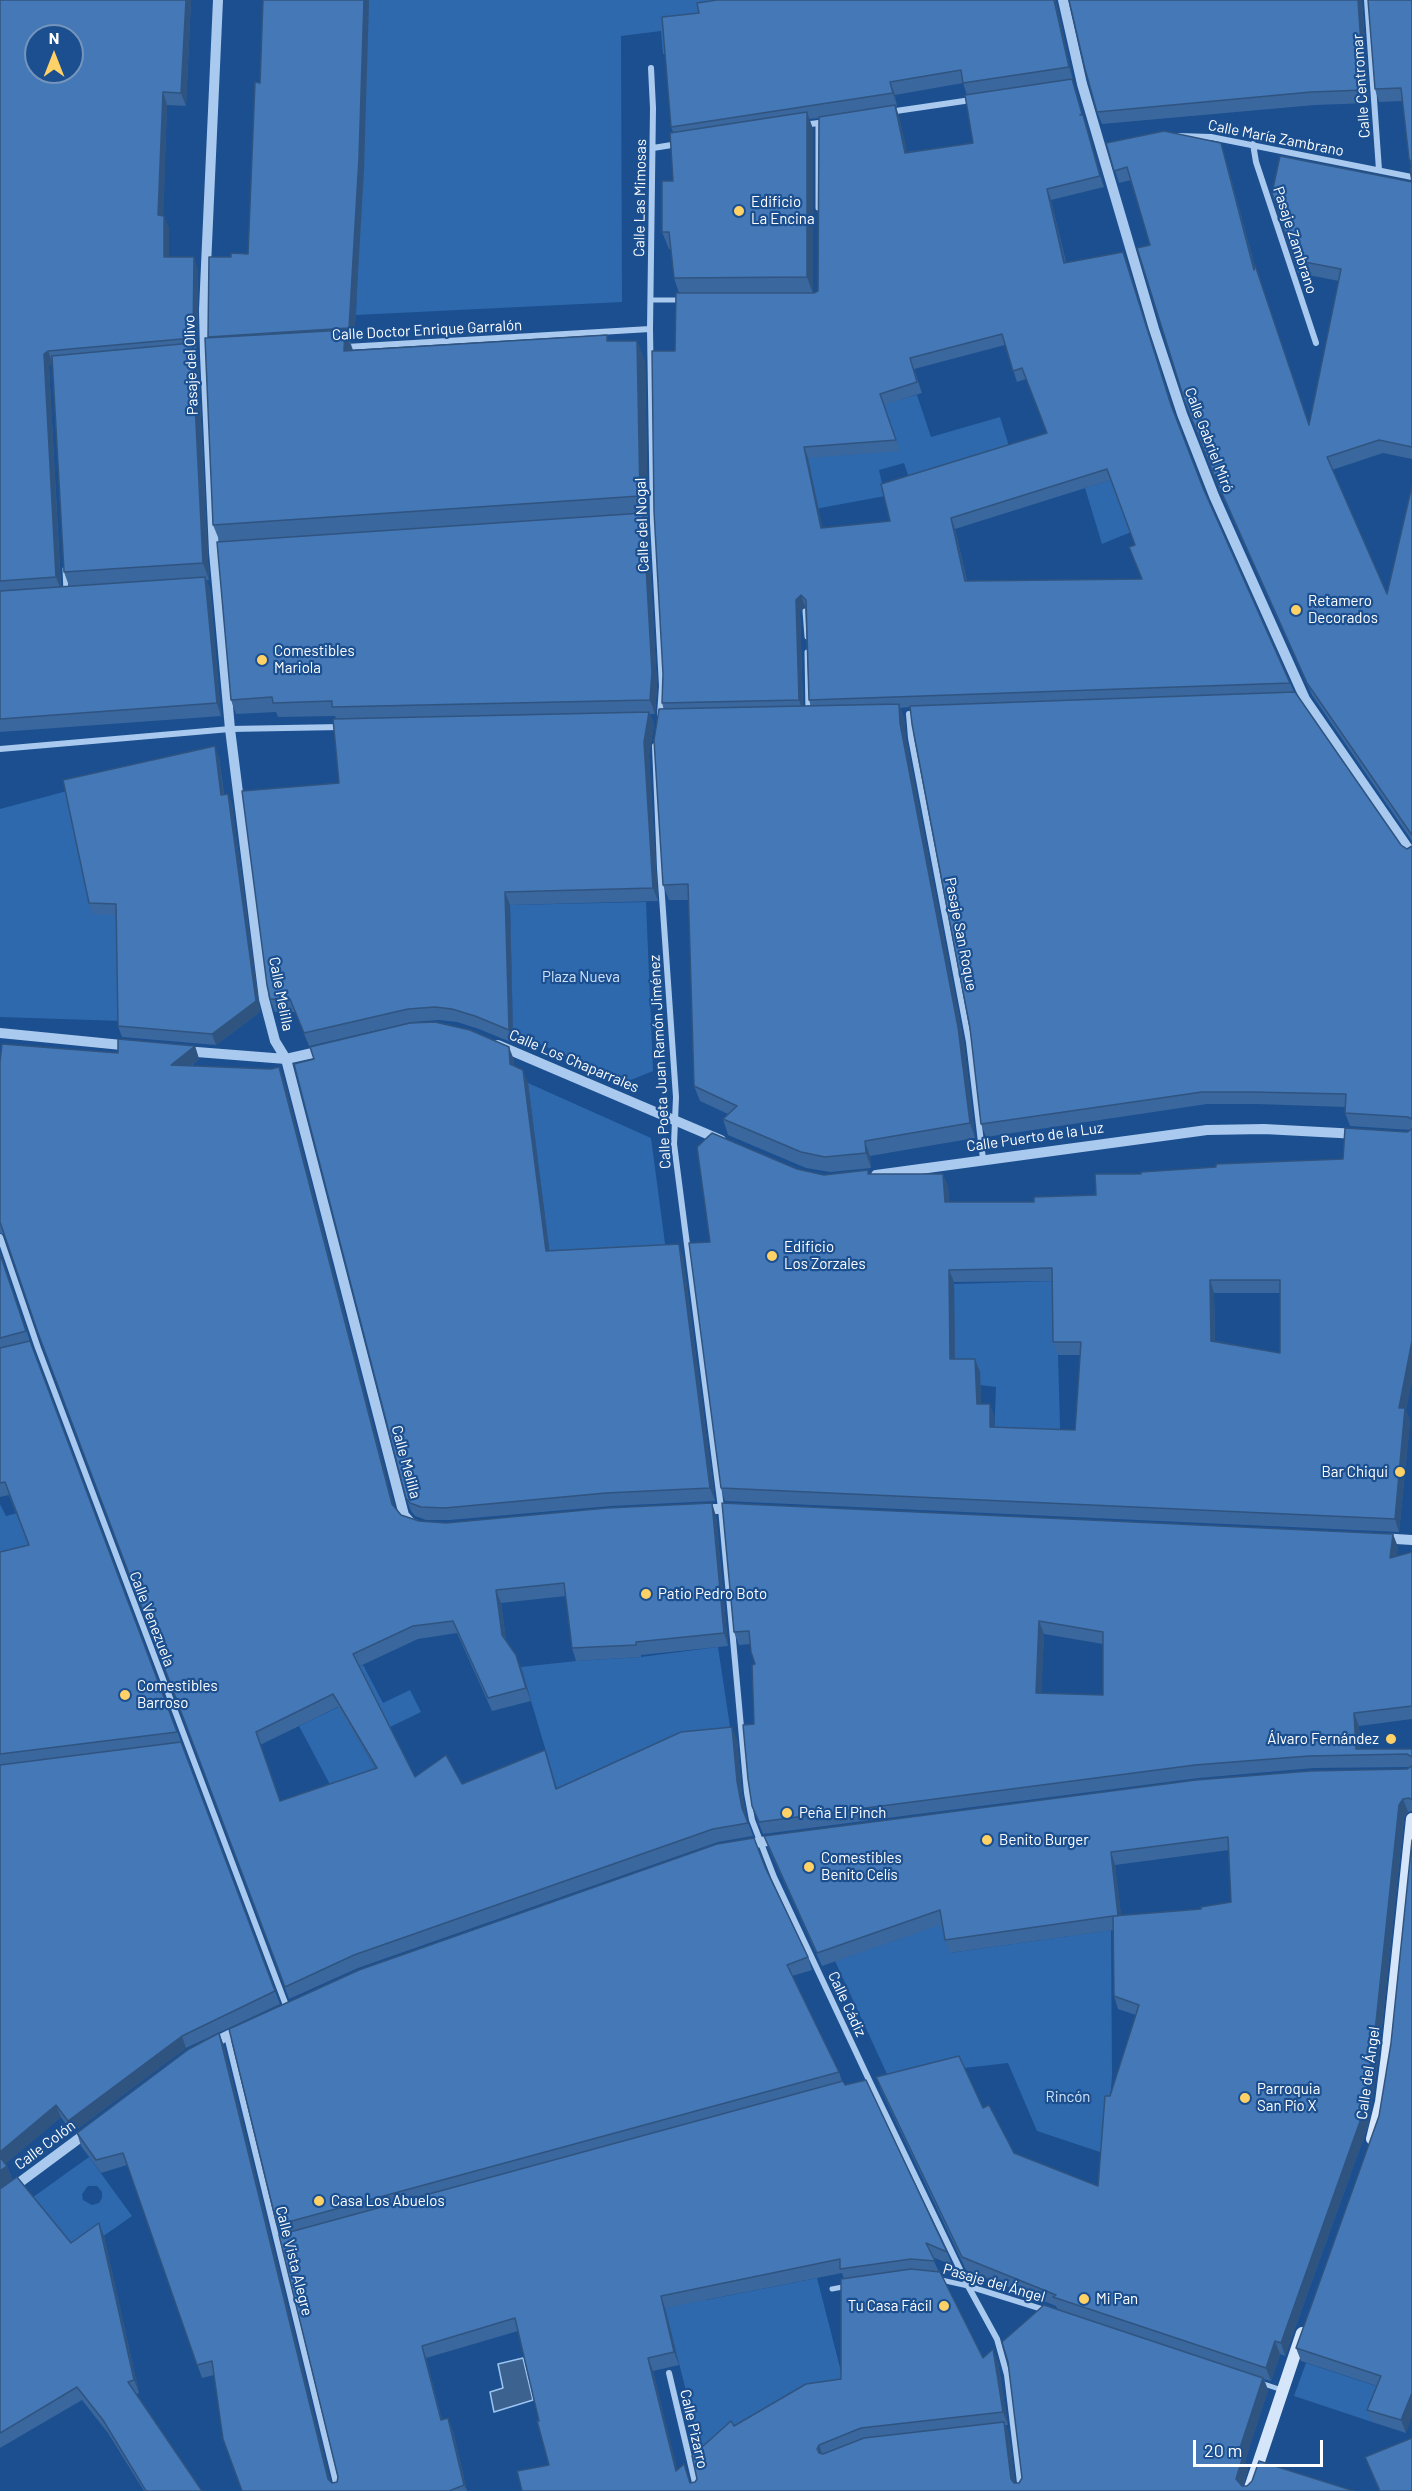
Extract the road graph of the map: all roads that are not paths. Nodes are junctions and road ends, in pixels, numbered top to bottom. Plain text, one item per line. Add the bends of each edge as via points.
1 (218, 0) edge
2 (1063, 0) edge
3 (1367, 0) edge
4 (651, 68) dead end
5 (979, 99) edge
6 (876, 114) edge
7 (830, 121) edge
8 (818, 123) junction
9 (795, 126) edge
10 (1174, 137) edge
11 (689, 143) edge
12 (1253, 144) junction
13 (653, 148) junction
14 (1379, 170) junction
15 (1412, 177) edge
16 (818, 217) edge
17 (651, 300) junction
18 (687, 300) edge
19 (650, 329) junction
20 (1316, 343) dead end
21 (334, 348) edge
22 (217, 354) edge
23 (205, 355) junction
24 (193, 356) edge
25 (642, 522) edge
26 (653, 522) junction
27 (64, 559) edge
28 (78, 594) edge
29 (55, 595) edge
30 (66, 595) junction
31 (805, 611) edge
32 (1294, 699) edge
33 (1305, 699) junction
34 (897, 714) edge
35 (909, 714) junction
36 (920, 714) edge
37 (808, 716) junction
38 (819, 716) edge
39 (797, 717) edge
40 (648, 720) edge
41 (660, 720) junction
42 (671, 720) edge
43 (350, 727) edge
44 (230, 729) junction
45 (656, 735) edge
46 (0, 749) edge
47 (1412, 854) edge
48 (0, 1033) edge
49 (488, 1040) edge
50 (149, 1047) edge
51 (338, 1047) edge
52 (172, 1050) edge
53 (286, 1059) junction
54 (674, 1120) junction
55 (1366, 1134) edge
56 (728, 1143) edge
57 (983, 1159) junction
58 (865, 1177) edge
59 (0, 1236) edge
60 (38, 1348) junction
61 (28, 1350) edge
62 (721, 1508) junction
63 (686, 1509) edge
64 (745, 1509) edge
65 (425, 1527) edge
66 (1365, 1538) edge
67 (1412, 1540) edge
68 (188, 1749) junction
69 (177, 1751) edge
70 (1412, 1819) edge
71 (790, 1838) edge
72 (760, 1842) junction
73 (730, 1847) edge
74 (287, 2008) edge
75 (257, 2022) edge
76 (227, 2036) junction
77 (200, 2050) edge
78 (870, 2082) junction
79 (859, 2085) edge
80 (102, 2121) edge
81 (1369, 2147) edge
82 (0, 2197) edge
83 (288, 2241) edge
84 (278, 2244) junction
85 (933, 2278) edge
86 (853, 2286) edge
87 (968, 2286) junction
88 (832, 2289) dead end
89 (1052, 2313) edge
90 (1306, 2322) edge
91 (669, 2373) edge
92 (1249, 2379) edge
93 (1282, 2390) junction
94 (1014, 2429) junction
95 (1002, 2430) edge
96 (338, 2491) edge
97 (697, 2491) edge
98 (1021, 2491) edge
99 (1249, 2491) edge

1 - 23 street, Pasaje del Olivo
2 - 33 street, Calle Gabriel Miró via 1076,85 1106,151 1182,414
3 - 14 street, Calle Centromar
4 - 13 street, Calle Las Mimosas
5 - 6 street
7 - 8 street
8 - 9 street
8 - 16 street
10 - 12 street, Calle María Zambrano via 1211,136
11 - 13 street
12 - 14 street, Calle María Zambrano
12 - 20 street, Pasaje Zambrano
13 - 17 street, Calle Las Mimosas
14 - 15 street, Calle María Zambrano
17 - 18 street
17 - 19 street, Calle Las Mimosas
19 - 21 street, Calle Doctor Enrique Garralón
19 - 26 street, Calle del Nogal
22 - 23 street
23 - 24 street
23 - 44 street, Pasaje del Olivo via 220,552 211,584
25 - 26 street
26 - 41 street, Calle del Nogal via 662,686
27 - 30 street
28 - 30 street
29 - 30 street
31 - 37 street
32 - 33 street
33 - 47 street, Calle Gabriel Miró
34 - 35 street
35 - 36 street
35 - 57 street, Pasaje San Roque via 969,1042
37 - 38 street
37 - 39 street
40 - 41 street
41 - 42 street
43 - 44 street
44 - 46 street
44 - 53 street, Calle Melilla via 264,999 275,1041
45 - 54 street, Calle Poeta Juan Ramón Jiménez via 654,755 676,1097
48 - 50 street
49 - 54 street, Calle Los Chaparrales
51 - 53 street
52 - 53 street
53 - 65 street, Calle Melilla via 405,1515 411,1523
54 - 56 street
54 - 62 street, Calle Poeta Juan Ramón Jiménez
55 - 57 street, Calle Puerto de la Luz via 1207,1130
57 - 58 street, Calle Puerto de la Luz
59 - 60 street, Calle Venezuela
60 - 61 street
60 - 68 street, Calle Venezuela
62 - 63 street
62 - 64 street
62 - 72 street, Calle Cádiz via 747,1793
66 - 67 street
68 - 69 street
68 - 74 street, Calle Venezuela
70 - 81 main road, Calle del Ángel via 1387,2055 1376,2128
71 - 72 street
72 - 73 street
72 - 78 street, Calle Cádiz
75 - 76 street
76 - 77 street
76 - 84 street, Calle Vista Alegre
78 - 79 street
78 - 87 street, Calle Cádiz
80 - 82 street, Calle Colón
83 - 84 street
84 - 96 street, Calle Vista Alegre
85 - 87 street, Pasaje del Ángel
86 - 88 street
87 - 89 street, Pasaje del Ángel
87 - 94 street, Calle Cádiz via 997,2339 1007,2375
90 - 93 main road
91 - 97 street, Calle Pizarro
92 - 93 street
93 - 99 main road
94 - 95 street
94 - 98 street, Calle Cádiz

